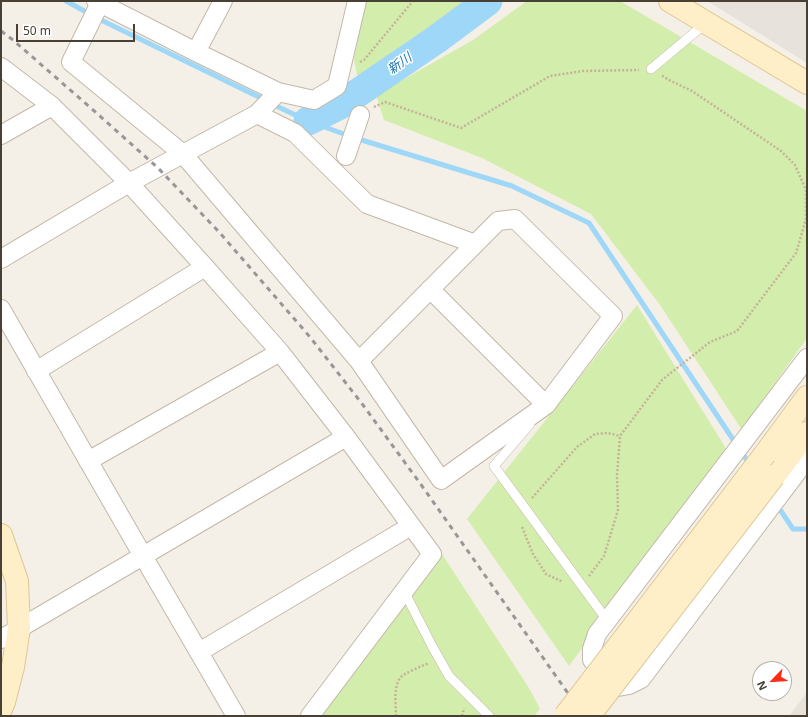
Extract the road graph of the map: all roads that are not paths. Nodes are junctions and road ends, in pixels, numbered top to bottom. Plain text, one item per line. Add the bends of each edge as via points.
1 (223, 1) edge
2 (357, 1) edge
3 (670, 1) edge
4 (97, 8) edge
5 (706, 22) junction
6 (196, 52) junction
7 (1, 67) edge
8 (651, 69) road end
9 (807, 83) edge
10 (268, 102) junction
11 (52, 106) junction
12 (360, 114) road end
13 (1, 135) edge
14 (183, 154) junction
15 (346, 156) dead end
16 (129, 183) junction
17 (475, 244) junction
18 (1, 259) edge
19 (205, 267) junction
20 (430, 290) junction
21 (1, 309) edge
22 (280, 352) junction
23 (807, 358) edge
24 (359, 361) junction
25 (36, 371) junction
26 (807, 397) edge
27 (546, 405) junction
28 (807, 433) edge
29 (346, 437) junction
30 (807, 459) edge
31 (88, 461) junction
32 (778, 484) junction
33 (411, 526) junction
34 (1, 535) edge
35 (143, 556) junction
36 (404, 591) junction
37 (607, 620) junction
38 (10, 633) edge
39 (199, 652) junction
40 (1, 709) edge
41 (236, 716) edge
42 (310, 716) edge
43 (489, 716) edge
44 (564, 716) edge
45 (589, 716) edge

1 - 6 street
2 - 10 street via 337,86 314,100
3 - 5 street
4 - 6 street
4 - 14 street via 71,62
5 - 8 lane
5 - 9 street
6 - 10 street
7 - 11 street
10 - 14 street
10 - 17 street via 294,133 367,204
11 - 13 street
11 - 16 street
12 - 15 street
14 - 16 street
14 - 24 street
16 - 18 street
16 - 19 street
17 - 20 street
17 - 27 street via 498,221 515,219 613,316
19 - 22 street
19 - 25 street
20 - 24 street
20 - 27 street
21 - 25 street
22 - 29 street
22 - 31 street
23 - 37 street
24 - 27 street via 441,480
25 - 31 street
26 - 44 street, bridge
27 - 37 lane via 494,466
28 - 32 street
29 - 33 street
29 - 35 street
30 - 32 street
31 - 35 street
32 - 37 street via 768,511 641,679 629,685 618,687 592,660 592,649 597,634
32 - 45 street, bridge
33 - 36 street via 432,554
33 - 39 street
34 - 38 street via 17,581
35 - 38 street
35 - 39 street
36 - 42 street
36 - 43 lane via 449,676
38 - 40 street via 13,667
39 - 41 street

